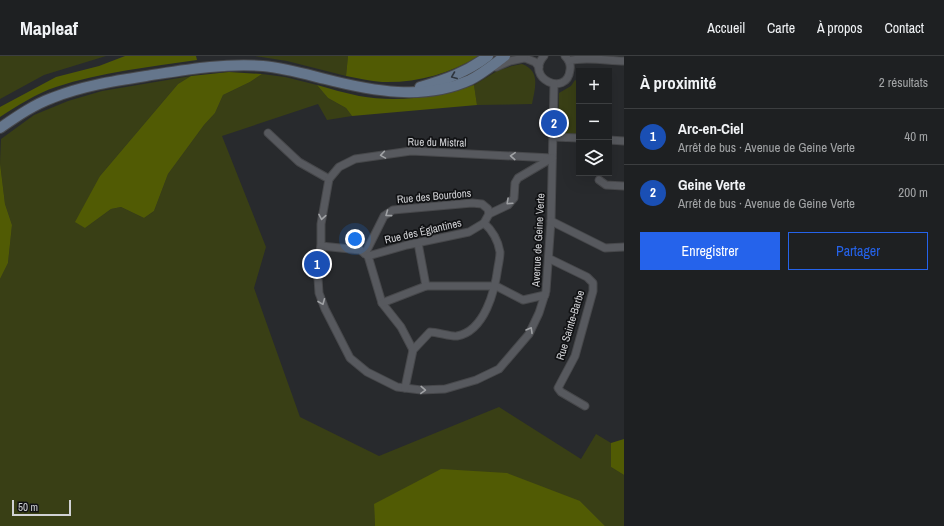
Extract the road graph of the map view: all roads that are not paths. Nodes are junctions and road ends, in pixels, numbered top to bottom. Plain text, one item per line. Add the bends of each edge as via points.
1 (488, 56) edge
2 (505, 56) edge
3 (544, 56) edge
4 (522, 57) edge
5 (567, 59) edge
6 (624, 62) edge
7 (539, 67) junction
8 (478, 76) junction
9 (554, 84) junction
10 (404, 92) junction
11 (0, 128) edge
12 (268, 133) dead end
13 (554, 136) junction
14 (576, 138) edge
15 (612, 140) edge
16 (624, 141) edge
17 (552, 158) junction
18 (329, 179) junction
19 (599, 180) dead end
20 (624, 186) edge
21 (489, 214) junction
22 (551, 221) junction
23 (484, 223) junction
24 (418, 243) junction
25 (321, 246) junction
26 (624, 247) edge
27 (367, 255) junction
28 (550, 259) junction
29 (426, 286) junction
30 (496, 286) junction
31 (545, 295) junction
32 (382, 303) junction
33 (412, 350) junction
34 (405, 388) junction
35 (585, 406) dead end

1 -> 10 main road via 460,74
2 - 8 main road
3 - 7 street
4 - 7 street via 536,62
4 - 8 street
5 - 6 street
5 - 9 street via 571,68 567,78 564,82
7 - 9 street via 542,77
8 - 10 main road via 443,89
9 - 13 street, Avenue de Geine Verte
10 - 11 main road via 363,88 265,66 213,66 72,91 35,106
12 - 18 street via 299,162
13 - 14 street
13 - 17 street, Avenue de Geine Verte
15 - 16 street
17 -> 18 street, Rue du Mistral via 411,151 355,159 339,167
17 -> 21 street via 518,178 514,198 508,205
17 - 22 street, Avenue de Geine Verte
18 -> 25 street, Avenue de Geine Verte via 321,224
19 - 20 street via 606,185
21 - 23 street
21 -> 27 street, Rue des Bourdons via 488,209 482,204 472,202 393,210 384,216
22 - 26 street via 605,248
22 - 28 street, Avenue de Geine Verte
23 - 24 street, Rue des Églantines via 469,232
23 - 30 street via 492,229 500,253
24 - 27 street, Rue des Églantines
24 - 29 street
25 - 27 street via 360,250
25 -> 34 street, Avenue de Geine Verte via 317,264 319,293 350,358 367,372 397,387
27 - 32 street
28 - 31 street, Avenue de Geine Verte
28 - 35 street, Rue Sainte-Barbe via 587,277 593,283 575,356 558,388
29 - 30 street
29 - 32 street
30 - 31 street via 523,300
30 - 33 street via 490,304 479,322 467,332 456,336 430,332
34 -> 31 street, Avenue de Geine Verte via 445,389 476,380 499,369 529,334
32 - 33 street via 401,327
33 - 34 street

